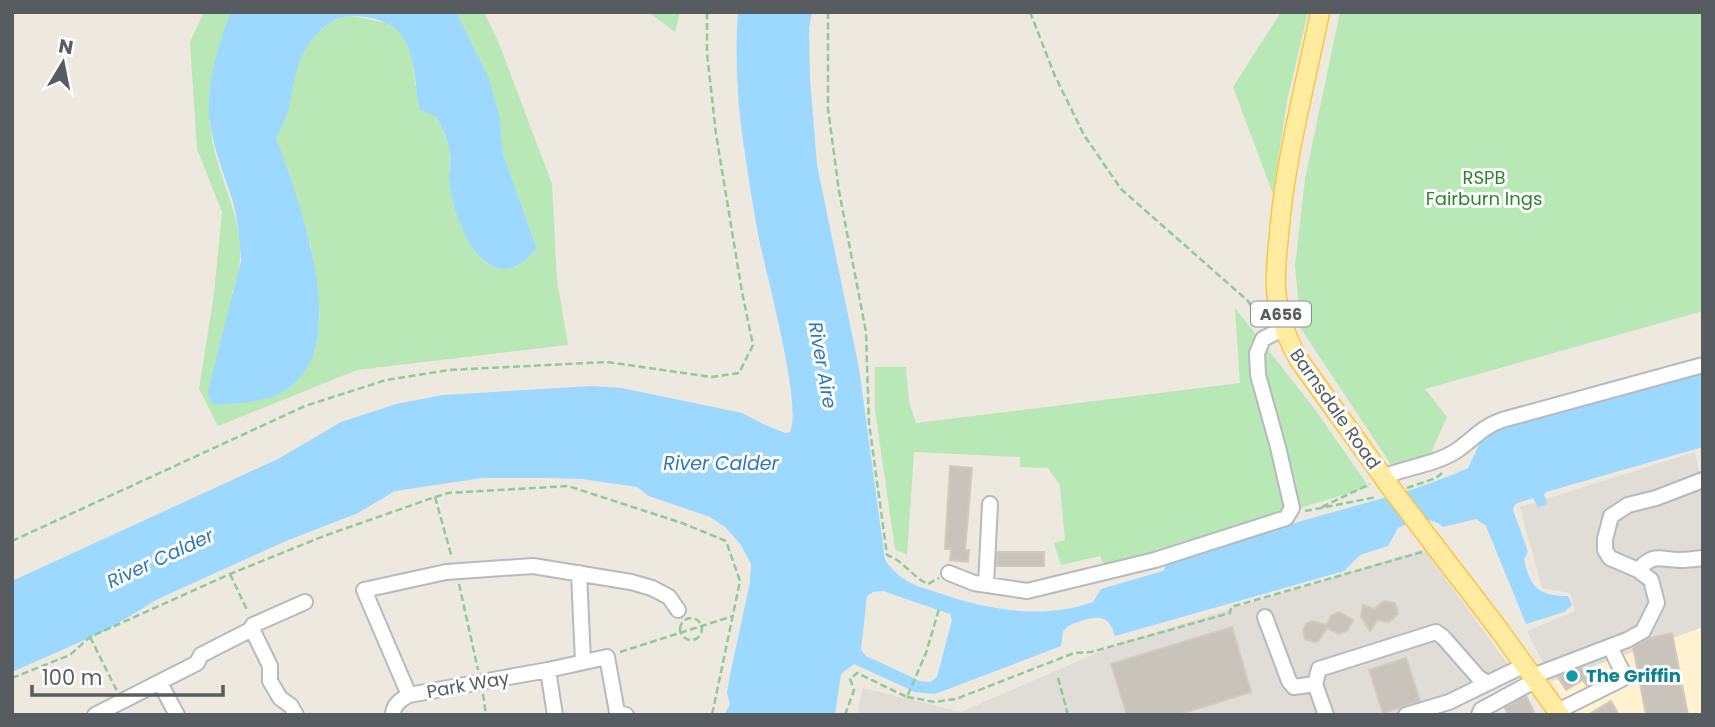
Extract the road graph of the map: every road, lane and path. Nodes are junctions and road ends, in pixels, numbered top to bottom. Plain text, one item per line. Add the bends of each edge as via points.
1 (707, 12) edge
2 (828, 12) edge
3 (1030, 12) edge
4 (1320, 12) edge
5 (1277, 331) junction
6 (1703, 365) edge
7 (1703, 480) edge
8 (1393, 488) junction
9 (435, 497) dead end
10 (990, 505) dead end
11 (1316, 509) junction
12 (1289, 514) junction
13 (12, 541) edge
14 (1425, 545) junction
15 (1703, 558) edge
16 (1638, 570) junction
17 (456, 571) junction
18 (579, 573) junction
19 (949, 573) joint
20 (230, 575) dead end
21 (986, 585) junction
22 (305, 602) dead end
23 (939, 609) dead end
24 (678, 610) dead end
25 (733, 616) dead end
26 (1265, 617) dead end
27 (701, 626) junction
28 (252, 627) junction
29 (680, 633) junction
30 (1614, 655) dead end
31 (607, 657) junction
32 (583, 662) junction
33 (548, 670) junction
34 (1531, 674) junction
35 (12, 678) edge
36 (1058, 678) dead end
37 (481, 682) junction
38 (160, 683) junction
39 (1487, 683) junction
40 (1315, 684) junction
41 (409, 695) junction
42 (907, 697) junction
43 (122, 702) junction
44 (393, 712) edge
45 (1559, 713) edge
46 (95, 715) edge
47 (177, 715) edge
48 (296, 715) edge
49 (377, 715) edge
50 (486, 715) edge
51 (555, 715) edge
52 (625, 715) edge
53 (845, 715) edge
54 (1068, 715) edge
55 (1326, 715) edge
56 (1406, 715) edge
57 (1479, 715) edge

1 - 13 path via 716,134 753,345 739,373 712,377 607,362 449,370 386,380 304,406
2 - 19 path via 828,109 866,332 869,424 887,555 928,584
3 - 5 path via 1084,135 1121,189
4 - 5 main road, Barnsdale Road / A656 via 1294,125 1280,221
5 - 8 main road, Barnsdale Road / A656
5 - 12 street via 1263,340 1257,353 1258,375 1289,489
6 - 8 street via 1485,426 1457,450
7 - 16 street via 1628,505 1611,516 1605,550 1610,558
8 - 11 path
8 - 11 path
8 - 14 main road, Barnsdale Road / A656, bridge
9 - 17 path
10 - 21 street
11 - 12 path
12 - 21 street via 1155,560 1027,591
14 - 34 main road, Barnsdale Road / A656
14 - 42 path via 1231,607 1230,613 1074,653 956,699 935,702
15 - 16 street via 1657,557
16 - 34 street via 1651,580 1657,603 1643,631
17 - 18 street via 533,566
17 - 37 path
17 - 41 street via 365,590
18 - 24 street via 652,588 669,597
18 - 32 street
19 - 21 street
20 - 28 path
22 - 28 street
23 - 42 path
25 - 27 path
26 - 40 street via 1289,681 1294,687
27 - 29 path
27 - 29 path via 701,633 692,640
27 - 29 path via 698,620 688,618
28 - 38 street
28 - 48 street via 270,666 270,681
29 - 31 path
30 - 45 street via 1622,679
31 - 32 street, Park Way
31 - 52 street via 617,712
32 - 33 street, Park Way
33 - 37 street, Park Way
33 - 51 street
34 - 39 street
34 - 45 main road, A656
34 - 57 street
35 - 43 path via 70,655 90,637
36 - 54 path
37 - 41 street, Park Way
37 - 50 path
38 - 43 street
38 - 47 street
39 - 40 street via 1436,632 1319,669
39 - 56 street via 1449,702
40 - 55 street
41 - 44 street, Park Way
42 - 53 path via 857,673 850,679 854,690
43 - 46 street
44 - 49 street, Park Way

